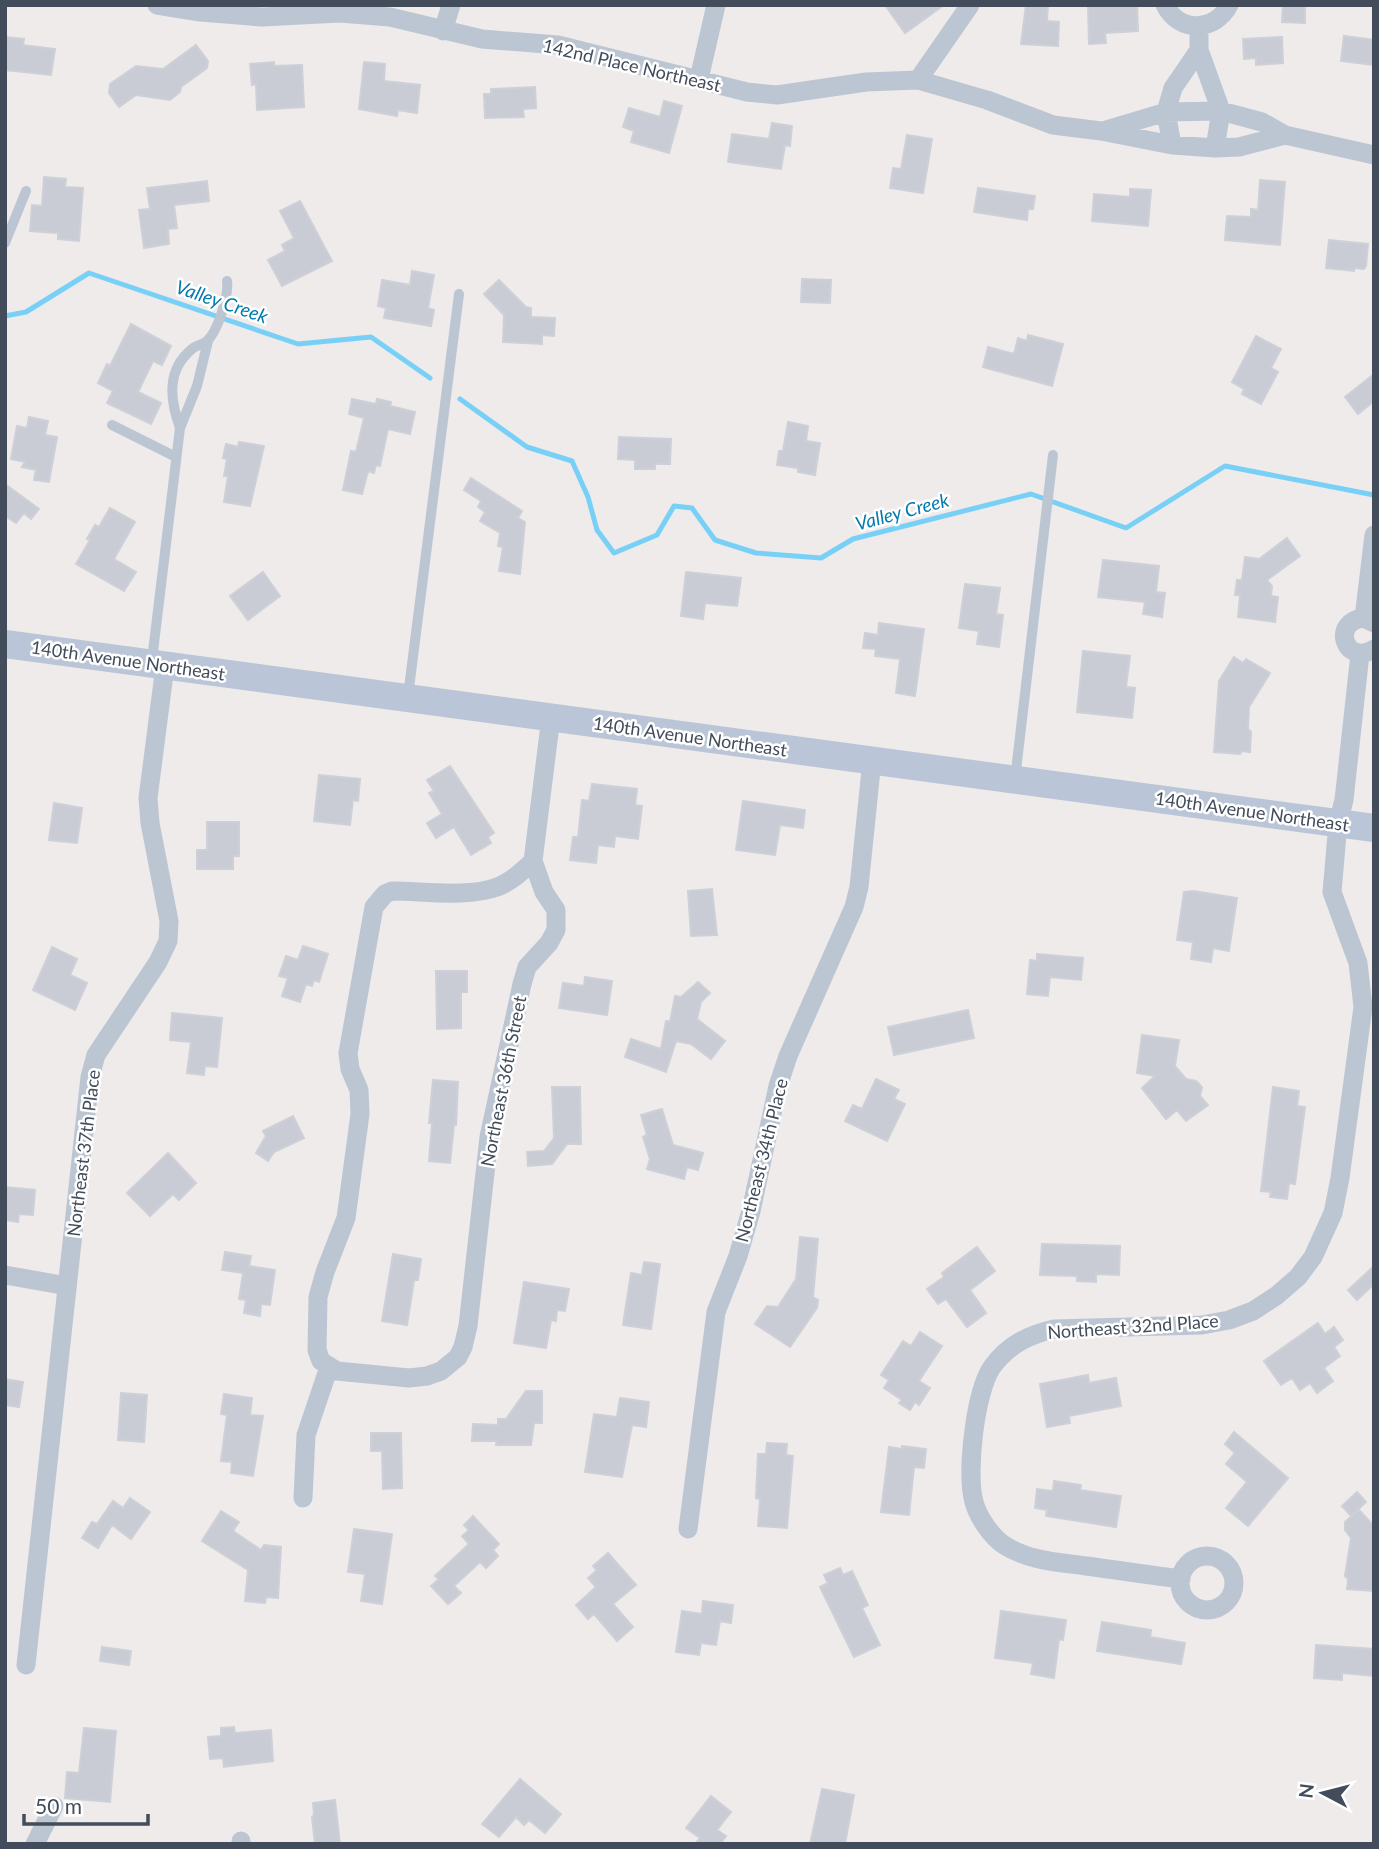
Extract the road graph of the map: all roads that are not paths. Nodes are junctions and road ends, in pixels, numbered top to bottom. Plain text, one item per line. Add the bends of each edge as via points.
1 (157, 5) edge
2 (450, 5) edge
3 (716, 5) edge
4 (970, 5) edge
5 (1165, 5) edge
6 (1228, 5) edge
7 (197, 8) edge
8 (1199, 27) junction
9 (443, 31) junction
10 (1199, 50) junction
11 (699, 79) junction
12 (918, 80) junction
13 (1221, 111) junction
14 (1166, 112) junction
15 (1101, 131) junction
16 (1285, 135) junction
17 (1172, 145) junction
18 (1215, 148) junction
19 (1374, 155) edge
20 (26, 191) dead end
21 (5, 243) edge
22 (227, 281) dead end
23 (459, 294) dead end
24 (208, 341) junction
25 (112, 425) dead end
26 (180, 428) junction
27 (1053, 455) dead end
28 (176, 457) junction
29 (1374, 535) edge
30 (1369, 620) edge
31 (5, 644) edge
32 (1367, 651) edge
33 (158, 665) junction
34 (408, 698) junction
35 (551, 717) junction
36 (872, 760) junction
37 (1014, 779) junction
38 (1338, 823) junction
39 (1374, 828) edge
40 (533, 861) junction
41 (5, 1275) edge
42 (67, 1286) junction
43 (325, 1364) junction
44 (303, 1498) dead end
45 (688, 1528) dead end
46 (1181, 1580) dead end
47 (26, 1665) dead end
48 (54, 1806) dead end
49 (35, 1844) edge

1 - 7 street, 142nd Place Northeast
2 - 9 street
3 - 11 street
4 - 12 street
5 - 8 street via 1181,23
6 - 8 street via 1216,21
7 - 9 street, 142nd Place Northeast via 262,18 362,14
8 - 10 street
9 - 11 street, 142nd Place Northeast via 558,45
10 - 13 street
10 - 14 street via 1173,88
11 - 12 street, 142nd Place Northeast via 747,92 777,94
12 - 15 street, 142nd Place Northeast via 1053,125
13 - 14 street, 142nd Place Northeast
13 - 16 street, 142nd Place Northeast via 1262,122
13 - 18 street
14 - 15 street, 142nd Place Northeast
14 - 17 street
15 - 17 street, 142nd Place Northeast
16 - 18 street, 142nd Place Northeast
16 - 19 street, 142nd Place Northeast
17 - 18 street, 142nd Place Northeast
20 - 21 lane
22 - 24 lane via 223,308
23 - 34 lane
24 - 26 lane
24 - 26 lane via 192,349 171,384 171,405
25 - 28 lane
26 - 28 lane
27 - 37 lane
28 - 33 lane
29 - 30 street, Northeast 32nd Place
30 - 32 street, Northeast 32nd Place via 1352,621 1345,631 1349,648
31 - 33 street, 140th Avenue Northeast
32 - 38 street, Northeast 32nd Place
33 - 34 street, 140th Avenue Northeast
33 - 42 street, Northeast 37th Place via 148,798 169,921 168,941 96,1055
34 - 35 street, 140th Avenue Northeast
35 - 36 street, 140th Avenue Northeast
35 - 40 street, Northeast 36th Street
36 - 37 street, 140th Avenue Northeast
36 - 45 street, Northeast 34th Place via 855,907 788,1056 751,1210 716,1312
37 - 38 street, 140th Avenue Northeast
38 - 39 street, 140th Avenue Northeast
38 - 46 street, Northeast 32nd Place via 1332,892 1358,963 1363,1007 1340,1178 1332,1213 1313,1257 1276,1296 1229,1320 1202,1325 1054,1329 1019,1341 990,1370 976,1415 971,1478 974,1503 1003,1544 1029,1557
40 - 43 street via 496,888 392,891 374,907 348,1053 360,1098 346,1218 318,1297 317,1350
40 - 43 street, Northeast 36th Street via 555,910 555,930 527,967 488,1137 463,1347 452,1364 427,1377 337,1371
41 - 42 street
42 - 47 street, Northeast 37th Place
43 - 44 street via 306,1435
48 - 49 street

